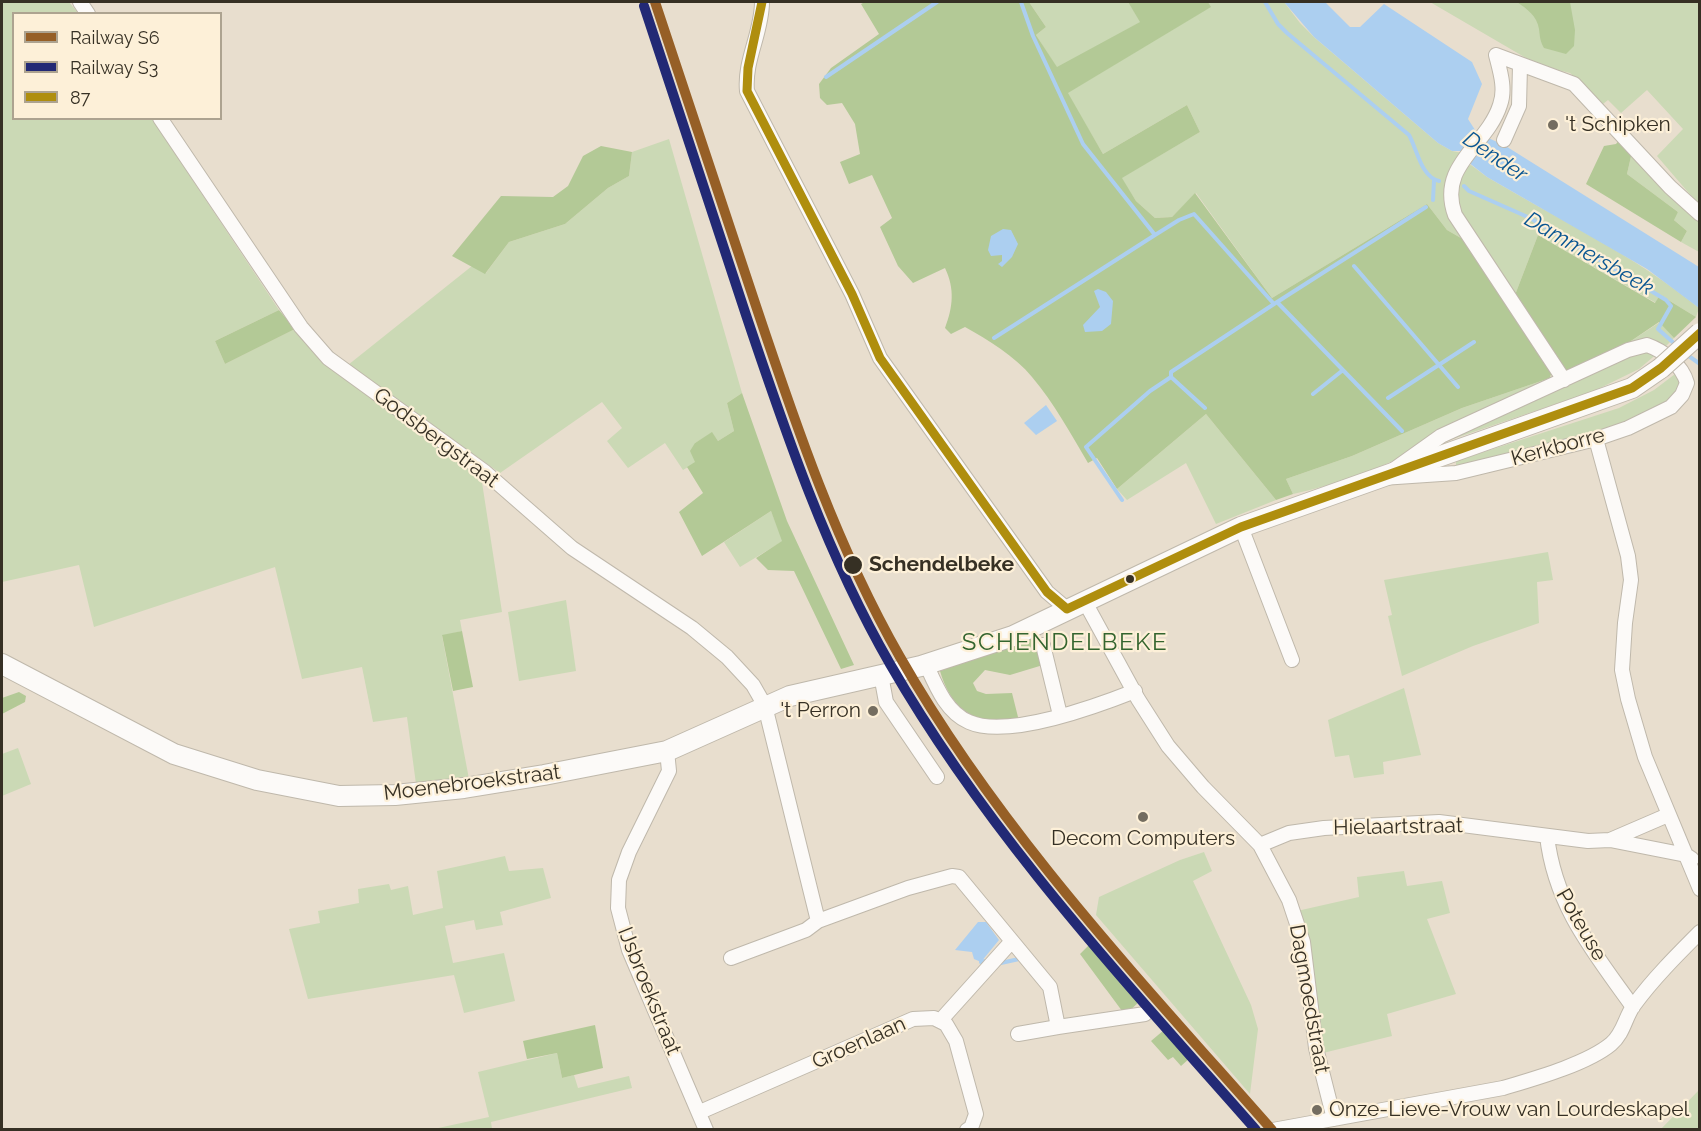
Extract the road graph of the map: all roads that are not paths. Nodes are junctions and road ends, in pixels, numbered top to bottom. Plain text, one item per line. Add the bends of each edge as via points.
1 (762, 2) edge
2 (1520, 66) junction
3 (161, 120) edge
4 (1504, 140) dead end
5 (1700, 214) edge
6 (1700, 333) edge
7 (1564, 380) junction
8 (1596, 439) junction
9 (1382, 478) junction
10 (1241, 527) junction
11 (1076, 606) junction
12 (1043, 645) dead end
13 (1292, 660) dead end
14 (2, 664) edge
15 (926, 664) junction
16 (904, 670) joint
17 (881, 675) junction
18 (1135, 691) junction
19 (765, 706) junction
20 (1060, 715) junction
21 (667, 751) junction
22 (937, 777) dead end
23 (1668, 814) junction
24 (1547, 836) junction
25 (1610, 840) junction
26 (1260, 845) junction
27 (1686, 855) junction
28 (1700, 867) edge
29 (1700, 890) edge
30 (818, 921) junction
31 (1700, 932) edge
32 (1012, 941) junction
33 (731, 958) dead end
34 (1633, 1007) junction
35 (1145, 1014) dead end
36 (940, 1021) junction
37 (1058, 1027) junction
38 (1018, 1034) dead end
39 (700, 1112) junction
40 (1334, 1119) junction
41 (1314, 1126) edge
42 (970, 1129) edge
43 (706, 1130) edge
44 (1273, 1130) edge

1 - 11 street, Dagmoedstraat via 758,36 747,68 747,91 852,294 880,358 1047,592
2 - 4 street via 1519,106
2 - 5 street via 1528,64 1574,84 1670,188
2 - 7 street via 1496,55 1500,105 1455,173 1450,202
3 - 19 street, Godsbergstraat via 301,327 328,358 485,472 572,548 692,628 727,657 753,685
6 - 9 street, Kerkborre, bridge via 1632,388
7 - 8 street, Kerkborre via 1647,345 1682,369 1687,383 1671,407
7 - 9 street, Kerkborre via 1441,436
8 - 9 street, Kerkborre via 1456,473
8 - 23 street via 1630,572 1624,680 1645,757
9 - 10 street, Kerkborre
10 - 11 street, Kerkborre
10 - 13 street
11 - 15 street, Kerkborre via 1013,636
11 - 18 street, Dagmoedstraat
12 - 20 street
14 - 21 street, Moenebroekstraat via 174,754 257,780 339,796 464,788
15 - 16 street, Kerkborre
15 - 20 street via 944,700 970,723 1004,728
16 - 17 street, Moenebroekstraat
17 - 19 street, Moenebroekstraat via 815,688
17 - 22 street via 886,702
18 - 20 street
18 - 26 street, Dagmoedstraat via 1168,746
19 - 21 street, Moenebroekstraat
19 - 30 street, Godsbergstraat
21 - 39 street, IJsbroekstraat via 669,771 629,852 619,880 618,908 629,950
23 - 25 street, Hielaartstraat
23 - 27 street, Hielaartstraat
24 - 25 street, Hielaartstraat
24 - 26 street, Hielaartstraat via 1439,822 1324,828 1289,833
24 - 34 street, Poteuse via 1550,867 1581,934
25 - 27 street, Hielaartstraat
26 - 40 street, Dagmoedstraat via 1289,900 1303,942 1316,1048
27 - 28 street, Hielaartstraat
27 - 29 street, Hielaartstraat
30 - 32 street via 952,876 968,885
30 - 33 street via 806,930
31 - 34 street
32 - 36 street
32 - 37 street via 1050,987
34 - 40 street via 1627,1023 1601,1052 1534,1079
35 - 37 street
36 - 39 street, Groenlaan via 913,1019
36 - 42 street via 956,1041 976,1114
37 - 38 street
39 - 43 street, IJsbroekstraat
40 - 41 street
41 - 44 street

